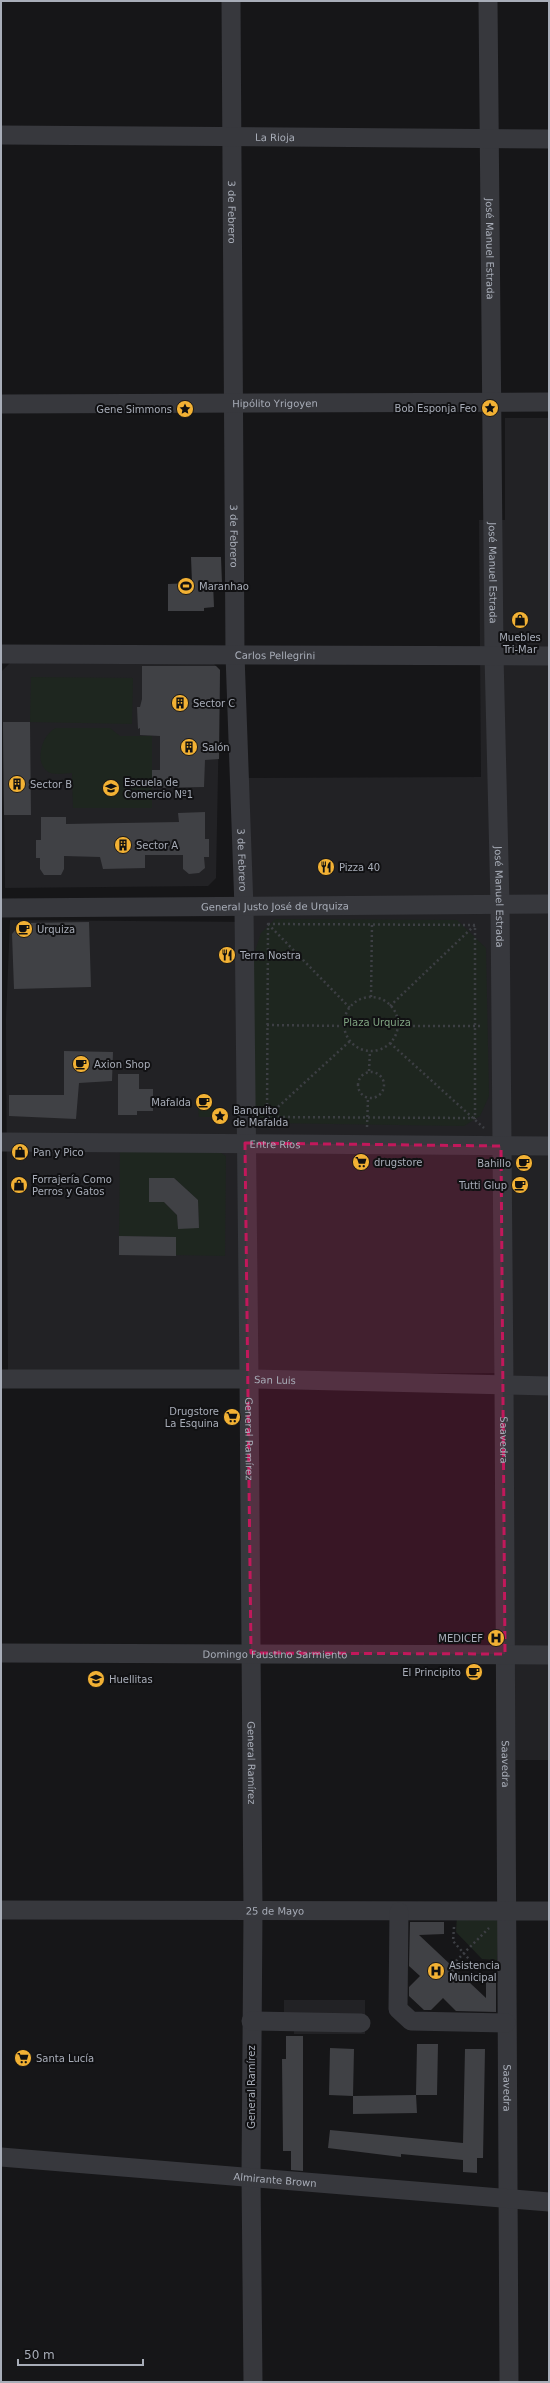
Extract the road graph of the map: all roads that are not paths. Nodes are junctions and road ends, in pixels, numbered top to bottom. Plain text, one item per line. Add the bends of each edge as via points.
1 (231, 1) edge
2 (488, 1) edge
3 (1, 135) edge
4 (231, 137) junction
5 (490, 137) junction
6 (549, 139) edge
7 (493, 402) junction
8 (549, 402) edge
9 (234, 403) junction
10 (1, 404) edge
11 (1, 654) edge
12 (235, 655) junction
13 (494, 656) junction
14 (549, 656) edge
15 (500, 904) junction
16 (549, 904) edge
17 (1, 908) edge
18 (244, 908) junction
19 (1, 1142) edge
20 (245, 1143) junction
21 (501, 1146) junction
22 (549, 1146) edge
23 (1, 1379) edge
24 (249, 1379) junction
25 (504, 1385) junction
26 (549, 1386) edge
27 (1, 1653) edge
28 (251, 1653) junction
29 (504, 1654) junction
30 (549, 1655) edge
31 (1, 1910) edge
32 (549, 1911) edge
33 (253, 1912) junction
34 (399, 1912) junction
35 (507, 1912) junction
36 (251, 2021) junction
37 (361, 2023) dead end
38 (506, 2023) junction
39 (1, 2157) edge
40 (251, 2176) junction
41 (507, 2198) junction
42 (549, 2202) edge
43 (253, 2382) edge
44 (509, 2382) edge

1 - 4 street, 3 de Febrero
2 - 5 street, José Manuel Estrada
3 - 4 street, La Rioja
4 - 5 street, La Rioja
4 - 9 street, 3 de Febrero
5 - 6 street, La Rioja
5 - 7 street, José Manuel Estrada
7 - 8 street, Hipólito Yrigoyen
7 - 9 street, Hipólito Yrigoyen
7 - 13 street, José Manuel Estrada
9 - 10 street, Hipólito Yrigoyen
9 - 12 street, 3 de Febrero
11 - 12 street, Carlos Pellegrini
12 - 13 street, Carlos Pellegrini
12 - 18 street, 3 de Febrero
13 - 14 street, Carlos Pellegrini
13 - 15 street, José Manuel Estrada
15 - 16 street, General Justo José de Urquiza
15 - 18 street, General Justo José de Urquiza
15 - 21 street, José Manuel Estrada
17 - 18 street, General Justo José de Urquiza
18 - 20 street, 3 de Febrero
19 - 20 street, Entre Ríos
20 - 21 street, Entre Ríos
20 - 24 street, General Ramírez
21 - 22 street, Entre Ríos
21 - 25 street, Saavedra
23 - 24 street, San Luis
24 - 25 street, San Luis
24 - 28 street, General Ramírez
25 - 26 street, San Luis
25 - 29 street, Saavedra
27 - 28 street, Domingo Faustino Sarmiento
28 - 29 street, Domingo Faustino Sarmiento
28 - 33 street, General Ramírez
29 - 30 street, Domingo Faustino Sarmiento
29 - 35 street, Saavedra
31 - 33 street, 25 de Mayo
32 - 35 street, 25 de Mayo
33 - 34 street, 25 de Mayo
33 - 36 street, General Ramírez
34 - 35 street, 25 de Mayo
34 - 38 street via 398,2009 411,2021
35 - 38 street, Saavedra
36 - 37 street
36 - 40 street, General Ramírez
38 - 41 street, Saavedra
39 - 40 street, Almirante Brown
40 - 41 street, Almirante Brown
40 - 43 street, General Ramírez
41 - 42 street, Almirante Brown
41 - 44 street, Saavedra

